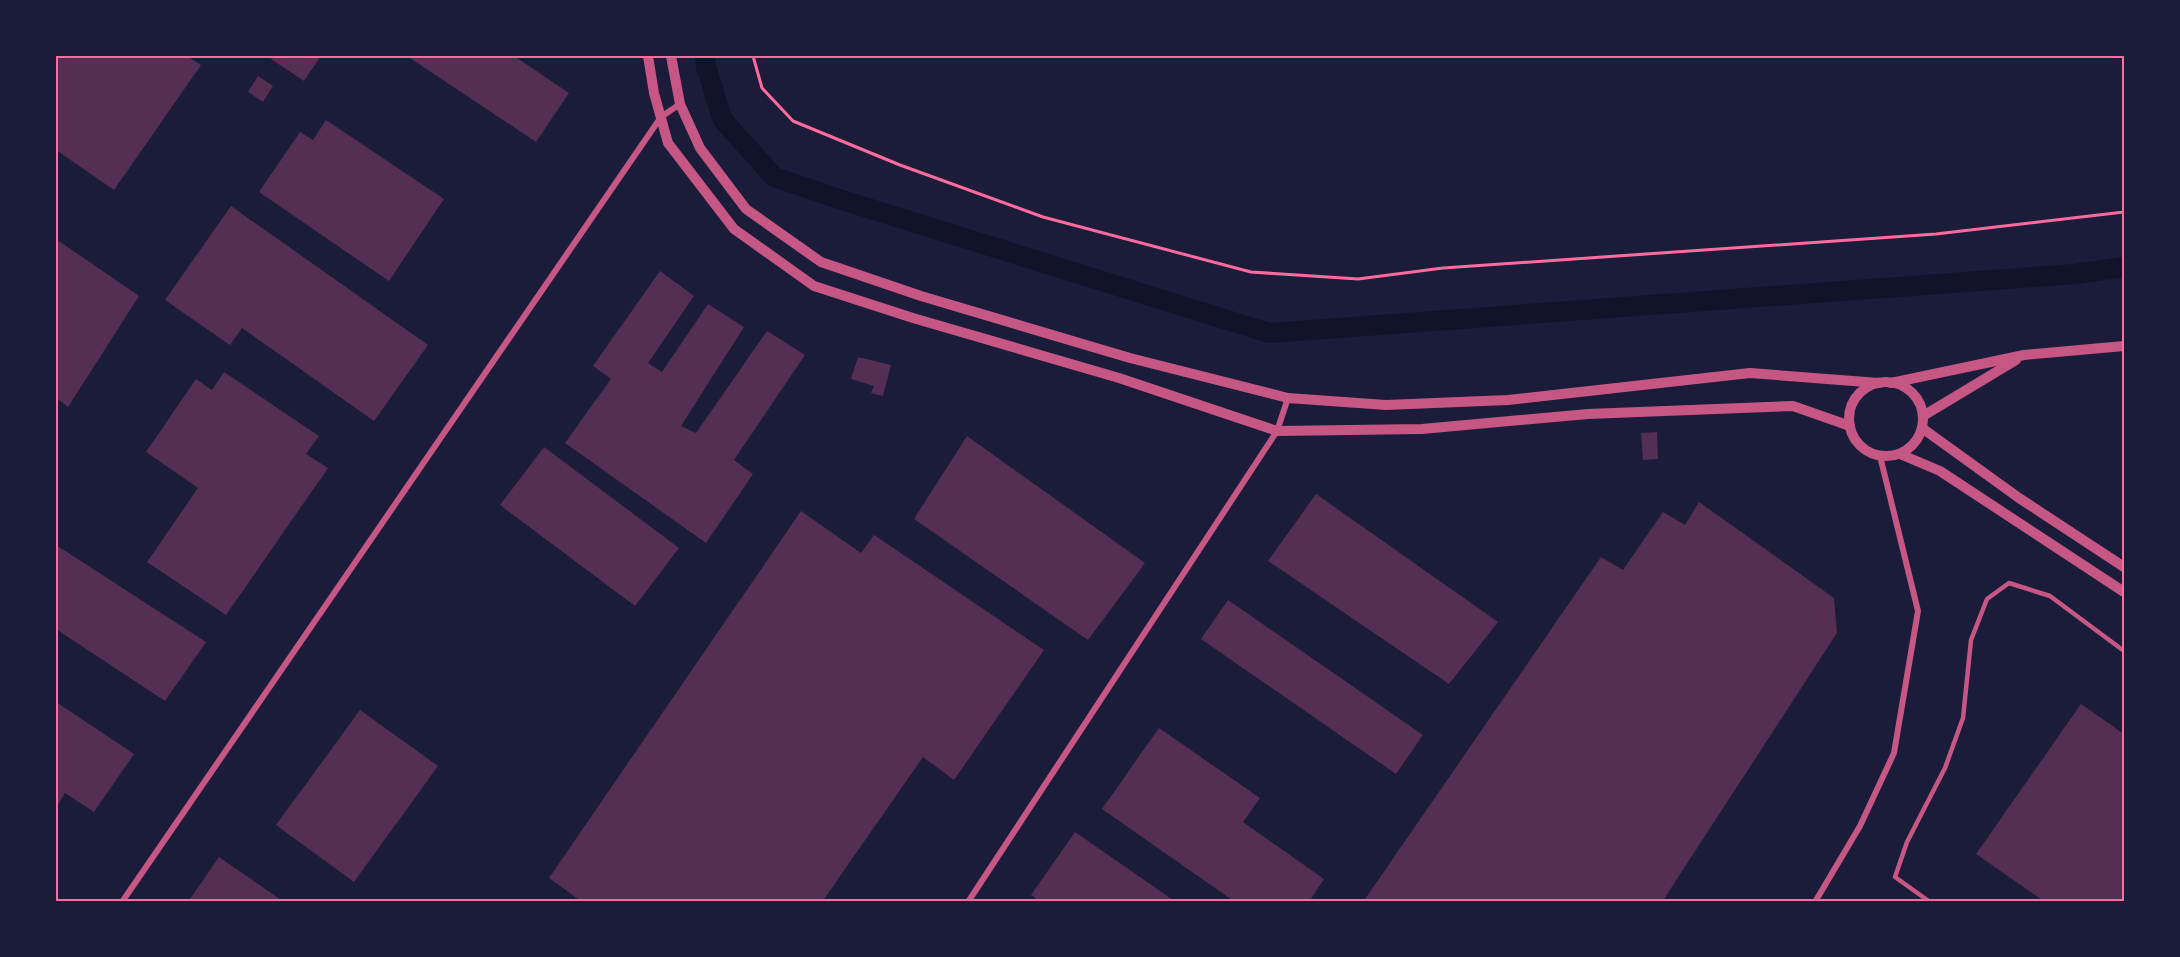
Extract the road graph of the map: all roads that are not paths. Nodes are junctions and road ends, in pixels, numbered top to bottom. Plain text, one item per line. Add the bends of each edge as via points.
1 (648, 56) edge
2 (671, 56) edge
3 (680, 104) junction
4 (661, 117) junction
5 (2124, 346) edge
6 (2024, 355) junction
7 (1885, 383) junction
8 (1288, 399) junction
9 (1923, 416) junction
10 (1850, 426) junction
11 (1922, 428) junction
12 (1276, 430) junction
13 (1900, 454) junction
14 (1880, 456) junction
15 (2124, 567) edge
16 (2124, 592) edge
17 (2124, 651) edge
18 (122, 902) edge
19 (968, 902) edge
20 (1815, 902) edge
21 (1930, 902) edge

1 - 4 street
2 - 3 street
3 - 4 street
3 - 8 street via 700,148 747,209 820,262 1130,358
4 - 12 street via 668,143 734,229 814,286
4 - 18 street
5 - 6 street
6 - 7 street
6 - 9 street
7 - 8 street via 1750,373 1508,400 1386,405
7 - 9 street via 1903,386 1913,394
7 - 10 street via 1859,394 1853,404
8 - 12 street
9 - 11 street
10 - 12 street via 1793,406 1588,414 1422,429
10 - 14 street via 1860,446
11 - 13 street via 1918,439
11 - 15 street
12 - 19 street
13 - 14 street
13 - 16 street via 1940,471
14 - 20 street via 1918,611 1894,753 1860,826
17 - 21 lane via 2050,596 2009,583 1987,599 1971,640 1964,718 1895,877

